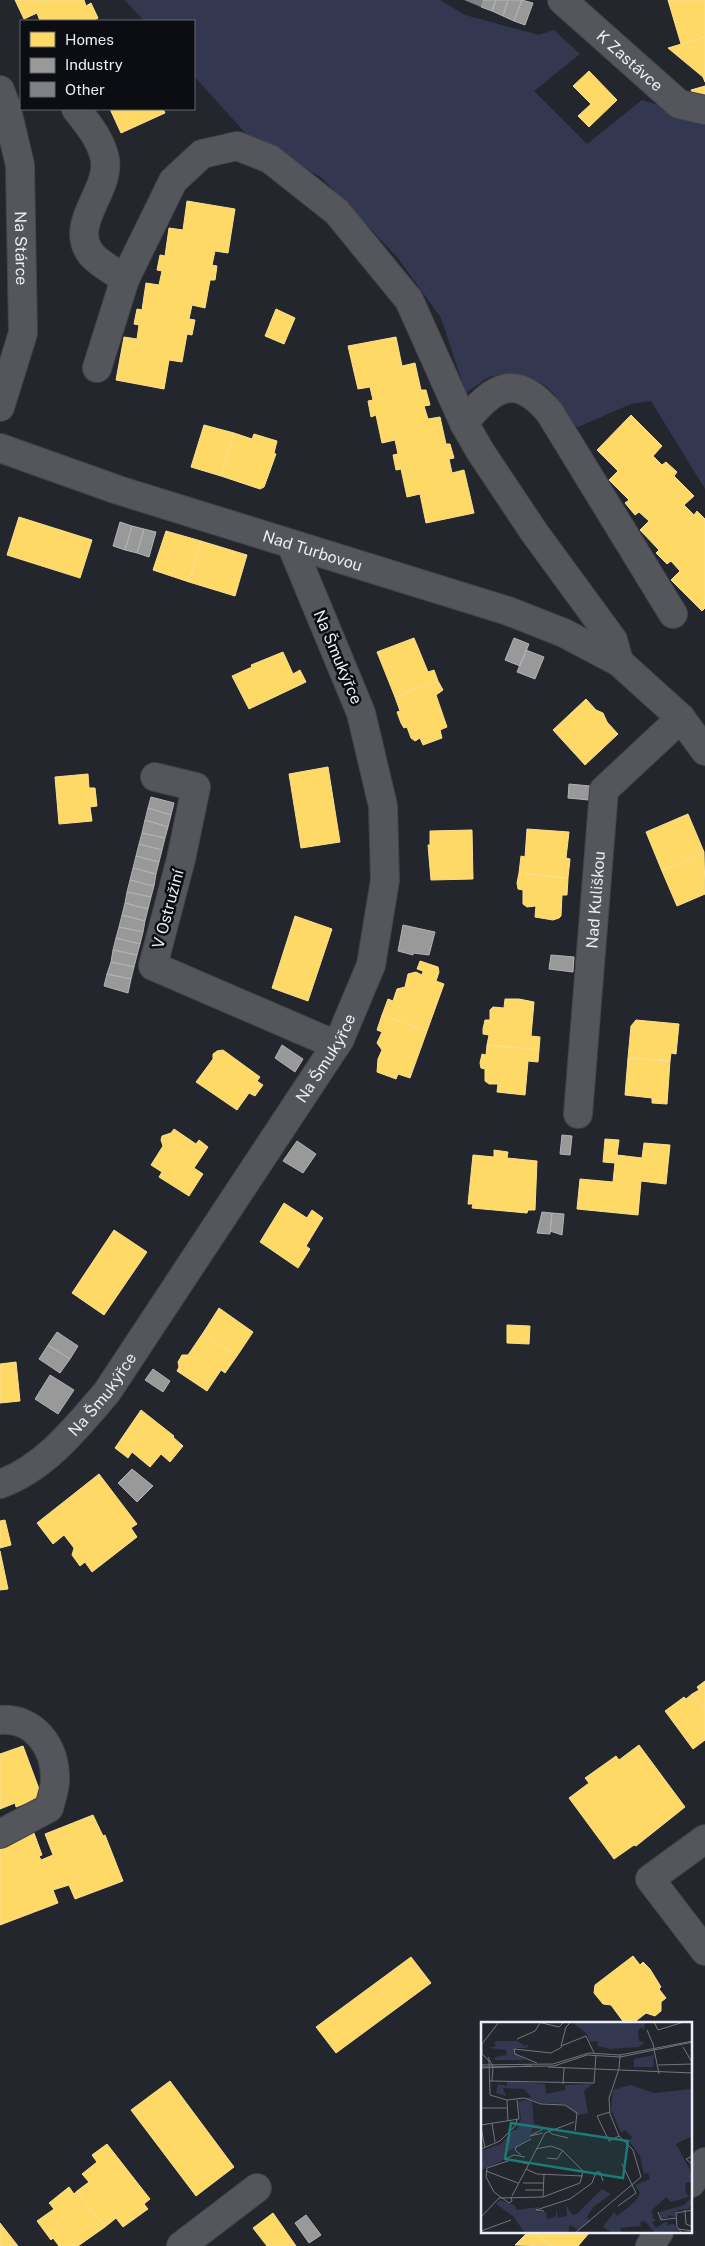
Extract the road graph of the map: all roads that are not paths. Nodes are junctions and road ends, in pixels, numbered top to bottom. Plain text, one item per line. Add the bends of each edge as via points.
1 (562, 0) edge
2 (0, 90) edge
3 (77, 110) edge
4 (705, 110) edge
5 (125, 279) junction
6 (98, 368) dead end
7 (0, 406) edge
8 (464, 423) junction
9 (0, 448) edge
10 (291, 544) junction
11 (673, 614) dead end
12 (619, 662) junction
13 (681, 718) junction
14 (705, 751) edge
15 (155, 777) dead end
16 (336, 1045) junction
17 (578, 1114) dead end
18 (0, 1484) edge
19 (0, 1720) edge
20 (0, 1834) edge
21 (702, 1846) edge
22 (705, 1951) edge
23 (705, 2162) edge
24 (692, 2182) edge
25 (257, 2188) dead end
26 (658, 2234) edge
27 (181, 2246) edge
28 (650, 2246) edge

1 - 4 street, K Zastávce via 679,104
2 - 7 street, Na Stárce via 20,165 23,333
3 - 5 street via 95,133 105,156 104,178 88,214 83,236 91,255
5 - 6 street
5 - 8 street via 173,181 202,154 237,146 270,159 337,212 409,300
8 - 11 street via 480,403 501,389 523,389 537,398 550,413
8 - 12 street via 534,532 613,640
9 - 10 street, Nad Turbovou via 118,490
10 - 12 street, Nad Turbovou via 508,610 564,633
10 - 16 street, Na Šmukýřce via 361,713 383,806 385,880 371,965
12 - 13 street, Nad Turbovou
13 - 14 street, Nad Turbovou
13 - 17 street, Nad Kuliškou via 604,790
15 - 16 street, V Ostružiní via 196,787 153,966
16 - 18 street, Na Šmukýřce via 107,1392 66,1439 18,1477
19 - 20 street via 12,1719 38,1731 51,1755 55,1781 49,1808
21 - 22 street via 650,1879
23 - 24 street
25 - 27 street
26 - 28 street

